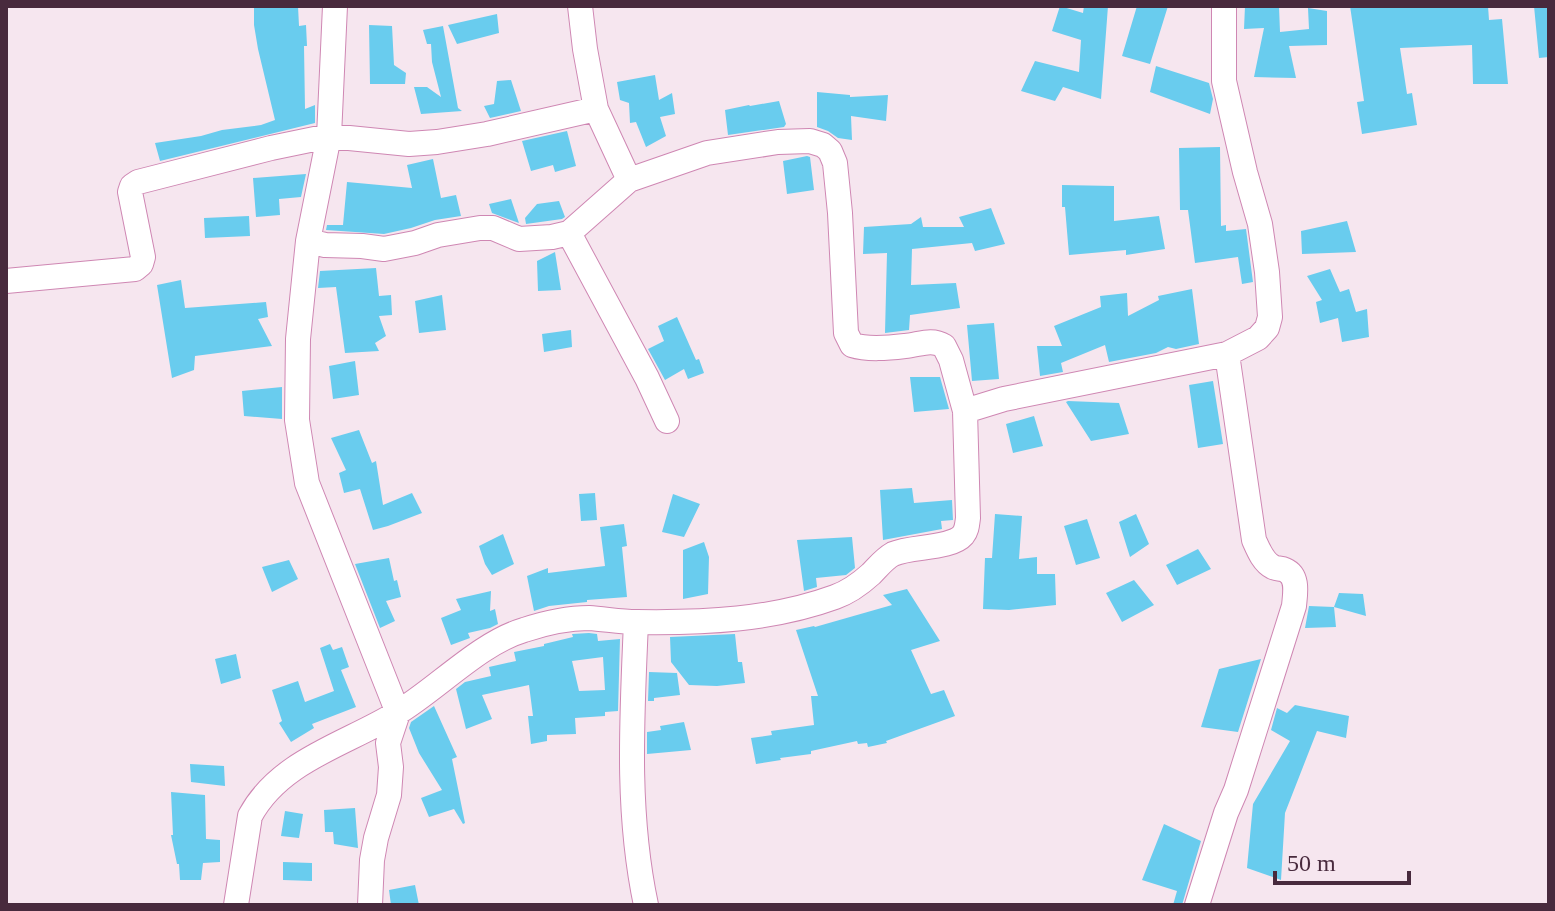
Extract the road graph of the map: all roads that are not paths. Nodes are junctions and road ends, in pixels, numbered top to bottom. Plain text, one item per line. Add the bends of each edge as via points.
1 (335, 6) edge
2 (580, 6) edge
3 (1224, 6) edge
4 (596, 109) junction
5 (329, 136) junction
6 (629, 180) junction
7 (569, 233) junction
8 (308, 241) junction
9 (6, 281) edge
10 (1227, 354) junction
11 (965, 411) junction
12 (667, 421) dead end
13 (636, 622) junction
14 (398, 713) junction
15 (236, 905) edge
16 (370, 905) edge
17 (646, 905) edge
18 (1197, 905) edge

1 - 5 street
2 - 4 street
3 - 10 street via 1224,81 1260,224 1270,317 1258,338
4 - 5 street via 437,142
4 - 6 street
5 - 8 street
5 - 9 street via 132,186 143,251 135,269
6 - 7 street
6 - 11 street via 707,153 778,142 823,145 835,163 848,340 858,347 931,341 944,346
7 - 8 street via 519,239 480,228 384,249
7 - 12 street
8 - 14 street via 297,420 307,483
10 - 11 street
10 - 18 street via 1254,540 1273,567 1292,574 1295,595
11 - 13 street via 968,518 960,538 892,555 853,589 785,611 729,620
13 - 14 street via 588,618 522,630 501,639
13 - 17 street via 631,791
14 - 15 street via 313,757 257,803 250,816
14 - 16 street via 388,743 389,795 372,860

